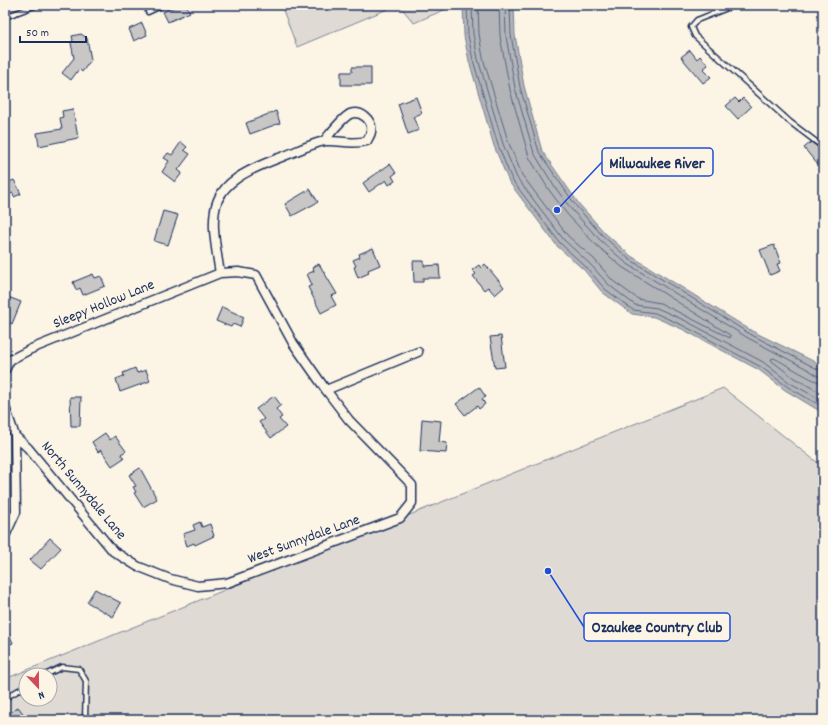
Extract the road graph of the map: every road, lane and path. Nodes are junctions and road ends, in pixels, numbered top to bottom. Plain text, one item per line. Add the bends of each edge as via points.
1 (37, 5) edge
2 (163, 5) edge
3 (735, 5) edge
4 (148, 12) dead end
5 (5, 17) edge
6 (324, 141) junction
7 (823, 147) edge
8 (220, 273) junction
9 (418, 352) dead end
10 (5, 370) edge
11 (326, 390) junction
12 (5, 407) edge
13 (15, 436) junction
14 (5, 536) edge
15 (198, 586) joint
16 (58, 669) edge
17 (18, 691) edge
18 (5, 698) edge
19 (85, 720) edge

1 - 5 lane
2 - 4 lane
3 - 7 lane via 697,20 691,27 695,36 790,122
6 - 6 street via 354,144 367,141 371,132 369,120 362,114 348,115
6 - 8 street via 250,170 222,191 215,204 213,232
8 - 10 street, Sleepy Hollow Lane via 31,349 10,360
8 - 11 street, Sleepy Hollow Lane via 256,275 292,343
9 - 11 street
11 - 15 street, West Sunnydale Lane via 349,420 412,485 412,503 400,518 367,532 227,583
12 - 13 street
13 - 14 street via 16,512
13 - 15 street, North Sunnydale Lane via 28,448 113,551 137,566 170,579
16 - 19 lane via 79,669 86,681
17 - 18 lane

